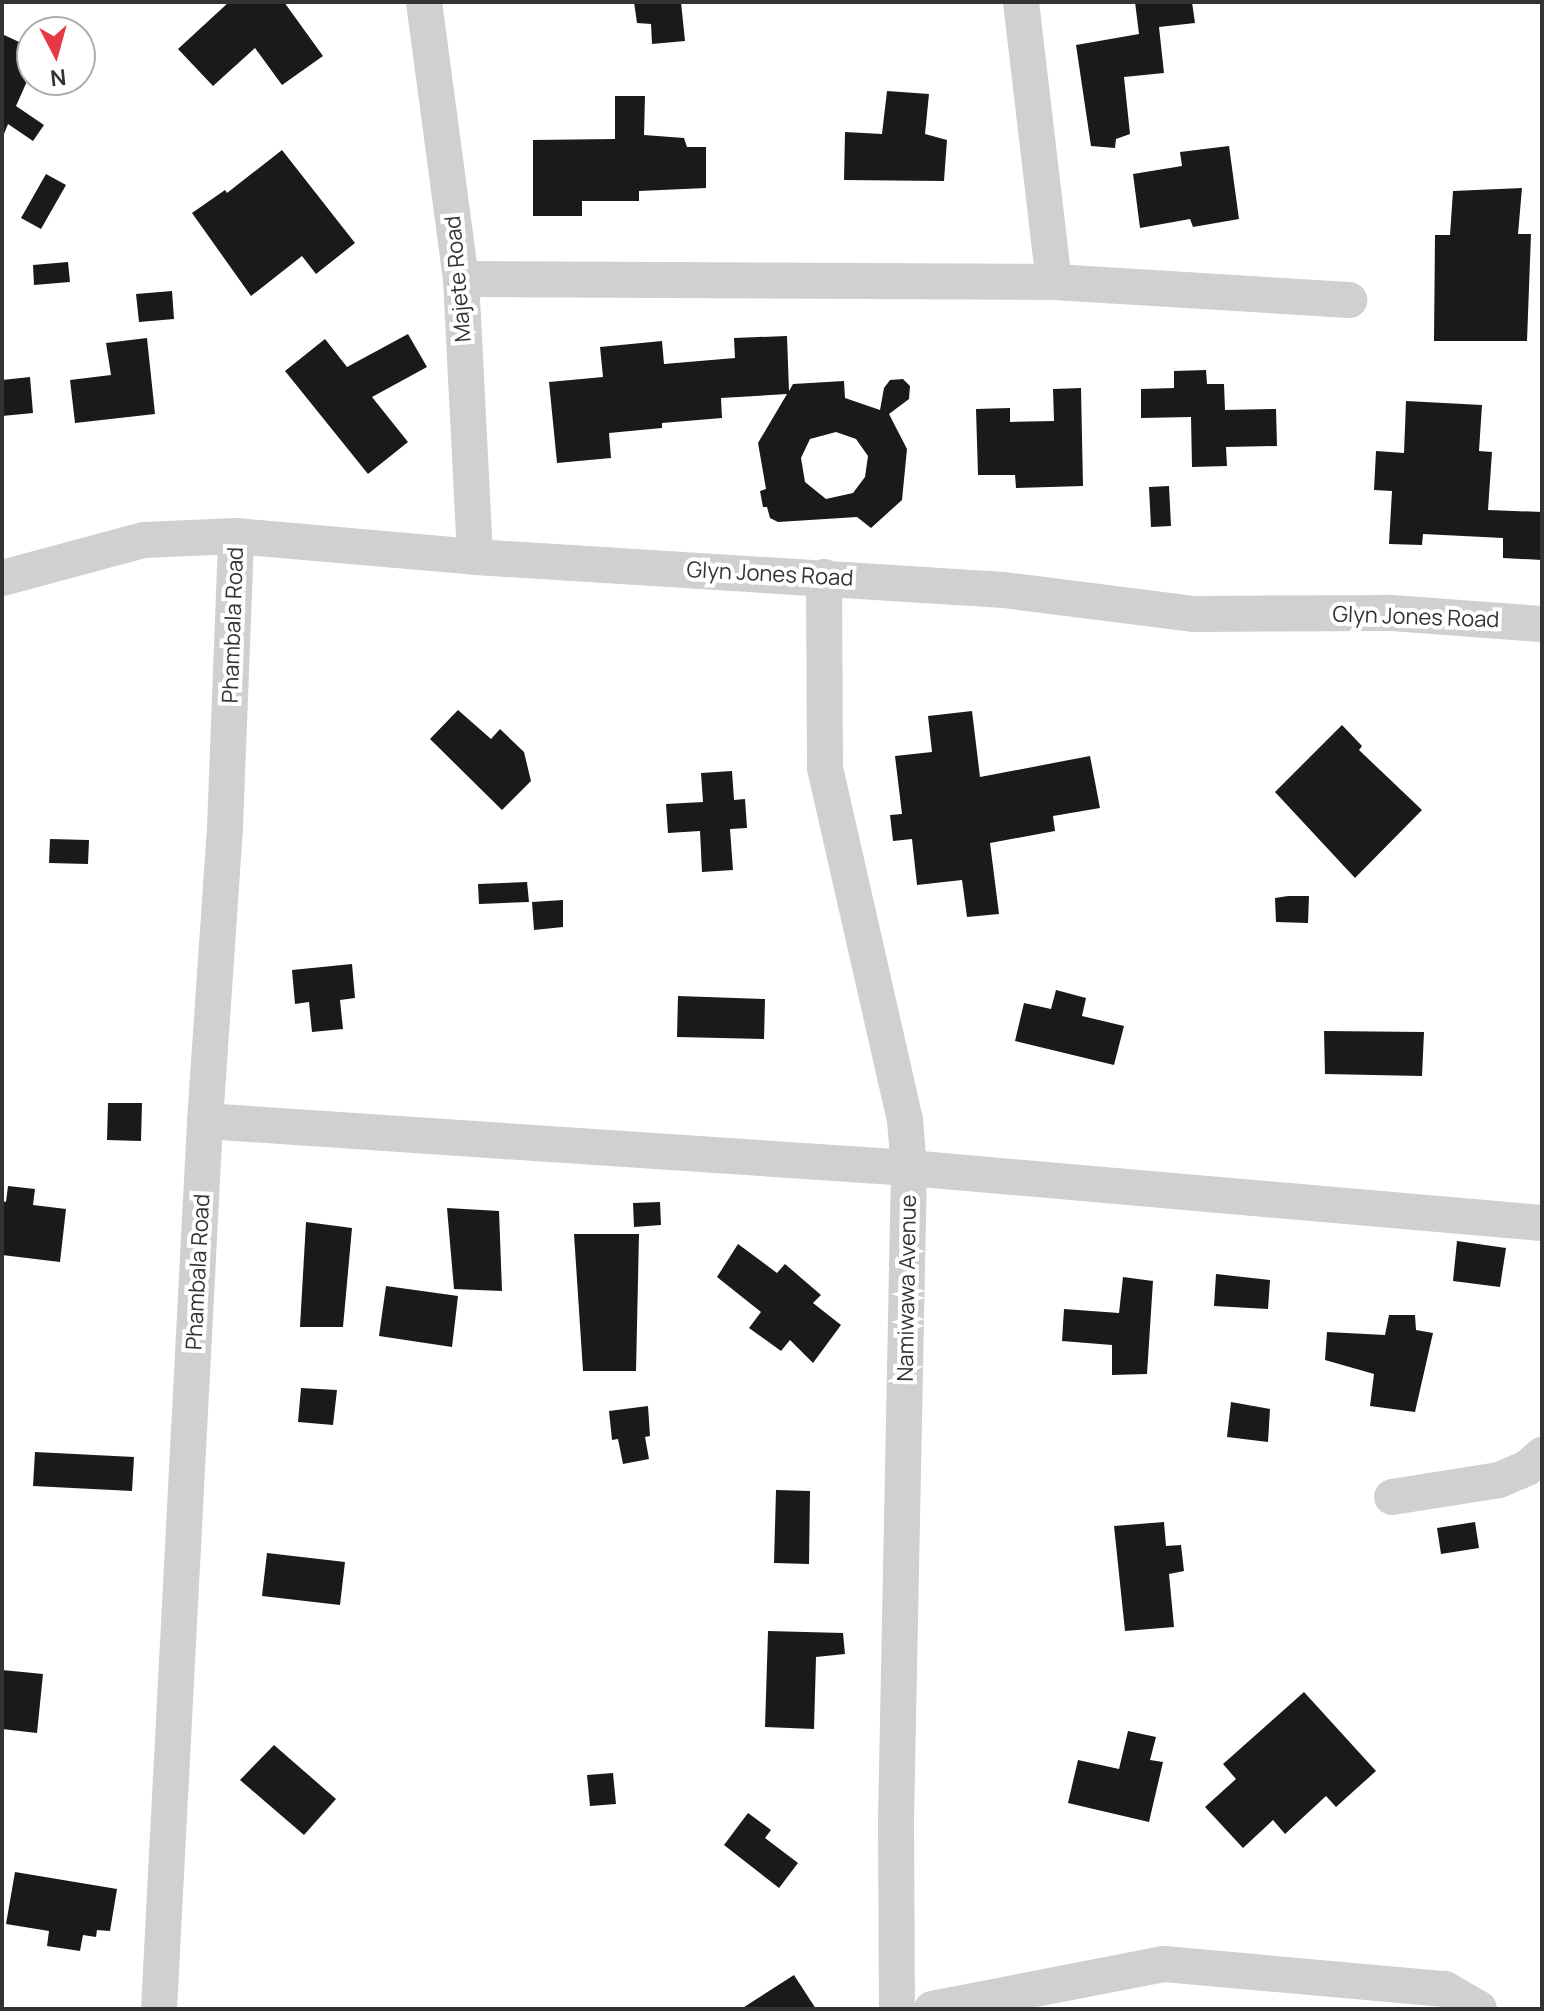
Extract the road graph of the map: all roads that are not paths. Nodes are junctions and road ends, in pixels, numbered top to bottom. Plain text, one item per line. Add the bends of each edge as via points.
1 (424, 2) edge
2 (1021, 2) edge
3 (461, 279) junction
4 (1054, 282) junction
5 (1349, 300) dead end
6 (236, 536) junction
7 (475, 557) junction
8 (824, 577) junction
9 (2, 578) edge
10 (1542, 624) edge
11 (205, 1121) junction
12 (909, 1168) junction
13 (1542, 1223) edge
14 (1542, 1455) edge
15 (1392, 1497) dead end
16 (159, 2009) edge
17 (897, 2009) edge
18 (932, 2009) edge
19 (1479, 2009) edge

1 - 3 street, Majete Road
2 - 4 street
3 - 4 street
3 - 7 street, Majete Road
4 - 5 street
6 - 7 street, Glyn Jones Road
6 - 9 street, Glyn Jones Road via 144,540
6 - 11 street, Phambala Road via 225,828
7 - 8 street, Glyn Jones Road
8 - 10 street, Glyn Jones Road via 1004,590 1194,614 1392,613
8 - 12 street, Namiwawa Avenue via 825,768 905,1120
11 - 12 street
11 - 16 street, Phambala Road
12 - 13 street
12 - 17 street, Namiwawa Avenue
14 - 15 street via 1499,1480
18 - 19 street via 1164,1964 1445,1989

